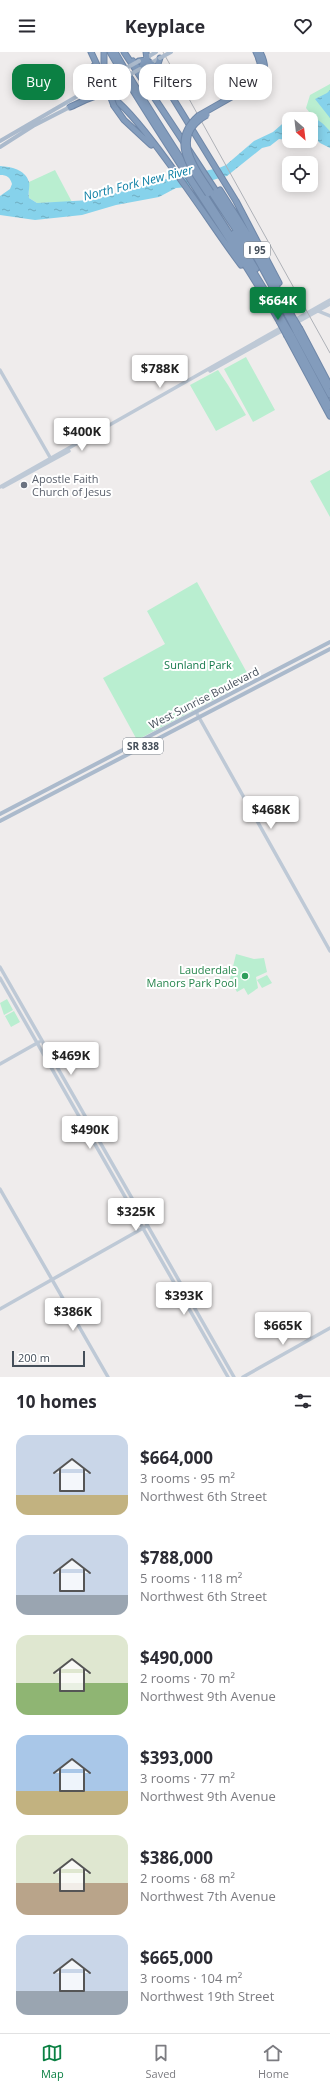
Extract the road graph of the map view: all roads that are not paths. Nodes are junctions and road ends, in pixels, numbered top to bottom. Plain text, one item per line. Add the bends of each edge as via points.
1 (90, 52) edge
2 (104, 52) edge
3 (110, 52) edge
4 (115, 52) edge
5 (124, 52) edge
6 (128, 52) edge
7 (156, 52) edge
8 (171, 52) edge
9 (256, 52) edge
10 (260, 52) edge
11 (160, 58) junction
12 (147, 59) edge
13 (139, 61) joint
14 (93, 64) edge
15 (96, 64) edge
16 (159, 64) edge
17 (261, 64) edge
18 (265, 64) edge
19 (131, 65) edge
20 (73, 97) edge
21 (83, 100) edge
22 (174, 100) edge
23 (228, 100) edge
24 (70, 107) junction
25 (0, 141) edge
26 (0, 147) edge
27 (183, 167) junction
28 (171, 168) junction
29 (205, 170) junction
30 (198, 190) junction
31 (214, 191) junction
32 (256, 282) junction
33 (330, 300) edge
34 (330, 304) edge
35 (322, 309) junction
36 (318, 311) junction
37 (278, 312) junction
38 (290, 315) junction
39 (329, 316) edge
40 (281, 320) junction
41 (294, 333) junction
42 (0, 370) edge
43 (330, 386) edge
44 (330, 395) edge
45 (330, 407) edge
46 (330, 416) edge
47 (51, 459) junction
48 (0, 488) edge
49 (330, 642) edge
50 (330, 649) edge
51 (196, 712) junction
52 (199, 717) junction
53 (90, 767) junction
54 (87, 775) junction
55 (10, 809) junction
56 (0, 814) edge
57 (6, 818) junction
58 (0, 821) edge
59 (330, 951) edge
60 (0, 967) edge
61 (0, 978) edge
62 (42, 1042) junction
63 (38, 1043) junction
64 (0, 1064) edge
65 (0, 1189) edge
66 (148, 1226) junction
67 (143, 1228) junction
68 (52, 1279) junction
69 (0, 1309) edge
70 (330, 1328) edge
71 (108, 1377) edge
72 (228, 1377) edge
73 (234, 1377) edge
74 (243, 1377) edge

1 - 14 highway
1 - 15 highway
2 - 28 highway, bridge via 104,79 114,106 122,118
3 - 27 highway, I 95
4 - 27 highway
5 - 29 highway
6 - 29 highway, I 95
7 - 12 main road
8 - 11 main road, bridge
9 - 17 highway
10 - 18 highway
11 - 12 main road
11 - 16 highway
12 - 13 highway
13 - 19 main road, bridge
20 - 25 main road
21 - 24 main road
22 - 38 highway via 258,242
23 - 31 highway, bridge via 201,114 192,122 186,133 186,158
24 - 26 main road
24 - 28 highway via 99,95 107,95 114,99 136,120
27 - 30 highway, I 95
28 - 32 highway
29 - 31 highway, I 95
30 - 32 highway, I 95
30 - 37 highway
31 - 37 highway
31 - 38 highway
31 - 38 highway, I 95 via 254,244
32 - 40 highway, I 95
33 - 47 street
34 - 35 street
35 - 36 street
35 - 39 street
36 - 39 street
36 - 47 street
37 - 40 highway
38 - 41 highway, I 95, bridge
40 - 41 highway, I 95, bridge
41 - 43 highway, I 95
41 - 44 highway
41 - 45 highway
41 - 46 highway, I 95
42 - 47 street
47 - 48 street
49 - 51 main road, West Sunrise Boulevard / SR 838
50 - 52 main road, West Sunrise Boulevard / SR 838
51 - 52 street
51 - 53 main road, West Sunrise Boulevard / SR 838
52 - 54 main road, West Sunrise Boulevard / SR 838
52 - 59 street
53 - 54 main road
53 - 55 main road, West Sunrise Boulevard / SR 838
54 - 57 main road, West Sunrise Boulevard / SR 838
55 - 56 main road, West Sunrise Boulevard / SR 838
55 - 57 main road via 5,815
57 - 58 main road, West Sunrise Boulevard / SR 838
60 - 62 street
61 - 63 street
62 - 63 street
62 - 66 street
63 - 64 street
63 - 67 street
65 - 68 street
66 - 67 street
66 - 73 street
67 - 68 street
67 - 72 street
68 - 69 street
68 - 71 street
70 - 74 street

